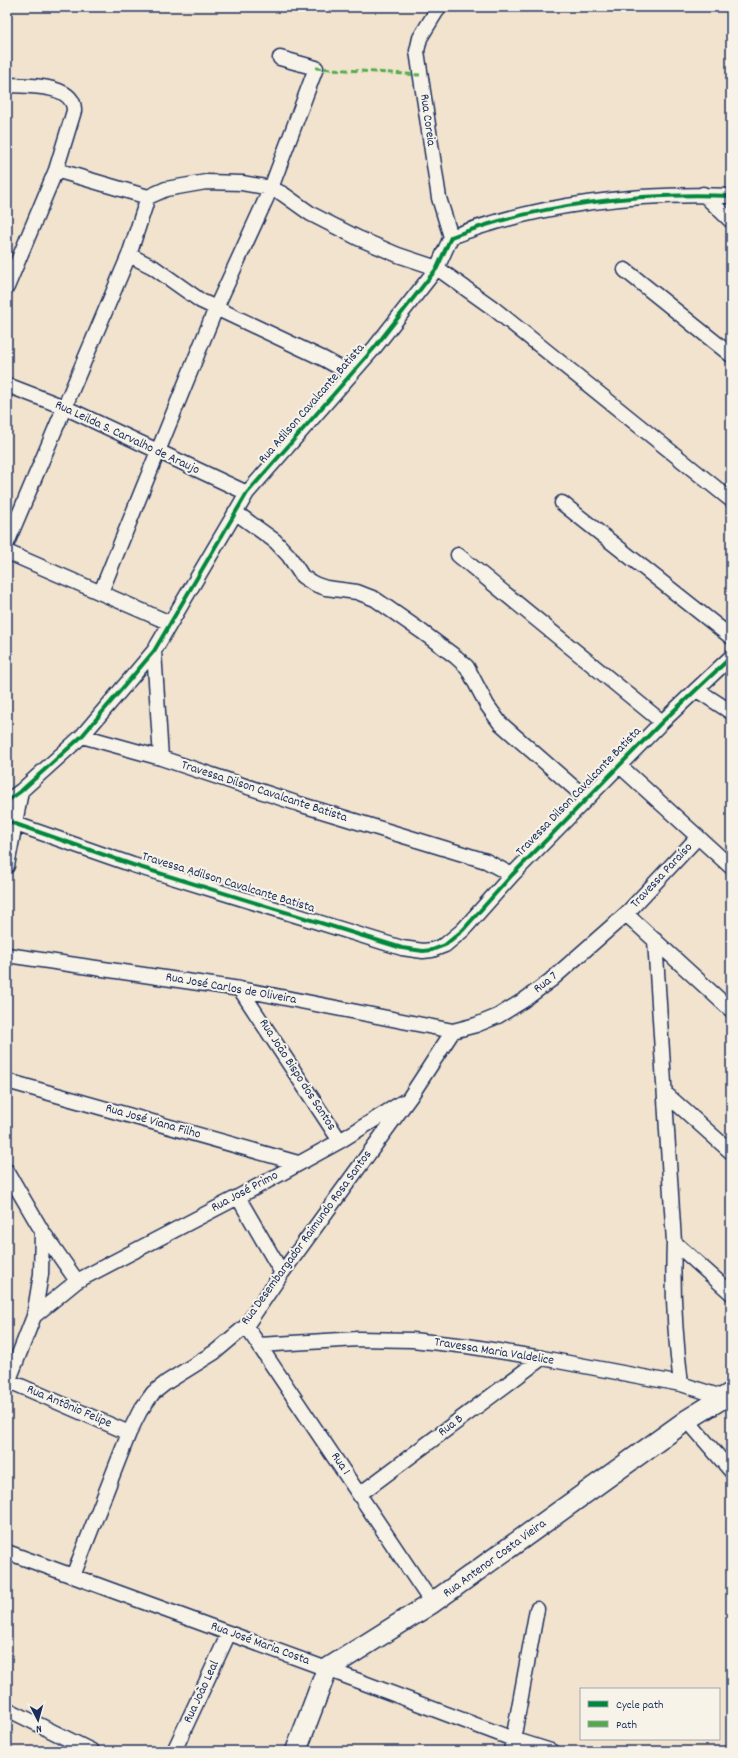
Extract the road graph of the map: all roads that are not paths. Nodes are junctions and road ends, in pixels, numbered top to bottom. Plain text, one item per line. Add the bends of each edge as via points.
1 (438, 7) edge
2 (280, 58) dead end
3 (7, 85) edge
4 (56, 170) junction
5 (271, 188) junction
6 (703, 194) junction
7 (731, 196) edge
8 (148, 197) junction
9 (731, 221) edge
10 (451, 237) junction
11 (129, 255) junction
12 (437, 268) junction
13 (625, 270) dead end
14 (7, 287) edge
15 (216, 308) junction
16 (731, 355) edge
17 (350, 374) junction
18 (7, 385) edge
19 (64, 407) junction
20 (158, 452) junction
21 (247, 493) junction
22 (731, 500) edge
23 (562, 503) dead end
24 (235, 512) junction
25 (7, 543) edge
26 (7, 552) edge
27 (458, 555) dead end
28 (101, 592) junction
29 (170, 623) junction
30 (731, 636) edge
31 (154, 651) junction
32 (731, 657) edge
33 (696, 690) junction
34 (731, 712) edge
35 (662, 722) junction
36 (82, 736) junction
37 (161, 758) junction
38 (620, 766) junction
39 (21, 791) junction
40 (587, 799) junction
41 (7, 801) edge
42 (11, 822) edge
43 (697, 838) junction
44 (7, 866) edge
45 (731, 867) edge
46 (512, 875) junction
47 (626, 914) junction
48 (655, 940) junction
49 (445, 945) joint
50 (7, 955) edge
51 (240, 989) junction
52 (731, 1010) edge
53 (453, 1031) junction
54 (7, 1081) edge
55 (665, 1093) junction
56 (410, 1097) junction
57 (340, 1141) junction
58 (731, 1152) edge
59 (298, 1163) junction
60 (7, 1172) edge
61 (238, 1197) junction
62 (42, 1231) junction
63 (674, 1242) junction
64 (282, 1273) junction
65 (77, 1281) junction
66 (731, 1293) edge
67 (34, 1316) junction
68 (246, 1326) junction
69 (259, 1345) junction
70 (542, 1358) junction
71 (8, 1383) edge
72 (681, 1384) junction
73 (728, 1396) edge
74 (687, 1420) junction
75 (128, 1433) junction
76 (731, 1471) edge
77 (360, 1494) junction
78 (7, 1552) edge
79 (73, 1576) junction
80 (432, 1603) junction
81 (537, 1609) dead end
82 (230, 1633) junction
83 (328, 1669) junction
84 (7, 1709) edge
85 (512, 1745) edge
86 (92, 1751) edge
87 (174, 1751) edge
88 (296, 1751) edge
89 (551, 1751) edge

1 - 10 street, Rua Coreia via 420,38 417,51 439,198
2 - 5 street via 316,68
3 - 4 street via 51,89 64,92 71,98 74,111
4 - 8 street
4 - 14 street
5 - 8 street via 242,183 206,182 166,189
5 - 12 street via 311,214 358,238
5 - 15 street
6 - 7 street
6 - 9 street
6 - 10 street via 582,203 504,220
8 - 11 street
10 - 12 street, Rua Adilson Cavalcante Batista
11 - 15 street via 153,267 188,293
11 - 19 street
12 - 17 street, Rua Adilson Cavalcante Batista via 375,347
12 - 22 street via 494,308
13 - 16 street
15 - 17 street via 324,358
15 - 20 street
17 - 21 street, Rua Adilson Cavalcante Batista
18 - 19 street, Rua Leilda S. Carvalho de Araujo
19 - 20 street, Rua Leilda S. Carvalho de Araujo
19 - 25 street
20 - 21 street, Rua Leilda S. Carvalho de Araujo
20 - 28 street
21 - 24 street, Rua Adilson Cavalcante Batista
23 - 30 street
24 - 29 street, Rua Adilson Cavalcante Batista
24 - 40 street via 275,541 302,576 310,582 321,587 357,592 375,599 456,657 467,667 486,705 500,723
26 - 28 street
27 - 35 street
28 - 29 street
29 - 31 street, Rua Adilson Cavalcante Batista
31 - 36 street, Rua Adilson Cavalcante Batista
31 - 37 street
32 - 33 street, Travessa Dilson Cavalcante Batista
33 - 34 street
33 - 35 street, Travessa Dilson Cavalcante Batista
35 - 38 street, Travessa Dilson Cavalcante Batista
36 - 37 street, Travessa Dilson Cavalcante Batista
36 - 39 street, Rua Adilson Cavalcante Batista
37 - 46 street, Travessa Dilson Cavalcante Batista via 299,804 486,861
38 - 40 street, Travessa Dilson Cavalcante Batista
38 - 43 street
39 - 41 street, Rua Adilson Cavalcante Batista
39 - 42 street
40 - 46 street, Travessa Dilson Cavalcante Batista
42 - 44 street
42 - 49 street, Travessa Adilson Cavalcante Batista via 133,864 402,948 423,951
43 - 45 street
43 - 47 street, Travessa Paraíso
46 - 49 street, Travessa Dilson Cavalcante Batista via 463,930
47 - 48 street
47 - 53 street, Rua 7 via 551,980 524,1000 498,1016
48 - 52 street
48 - 55 street
50 - 51 street, Rua José Carlos de Oliveira
51 - 53 street, Rua José Carlos de Oliveira
51 - 57 street, Rua João Bispo dos Santos
53 - 56 street, Rua Desembargador Raimundo Rosa Santos
54 - 59 street, Rua José Viana Filho
55 - 58 street
55 - 63 street
56 - 57 street, Rua José Primo
56 - 64 street, Rua Desembargador Raimundo Rosa Santos
57 - 59 street, Rua José Primo
59 - 61 street, Rua José Primo
60 - 62 street
61 - 64 street
61 - 65 street, Rua José Primo
62 - 65 street
62 - 67 street via 41,1274
63 - 66 street
63 - 72 street via 673,1308
64 - 68 street, Rua Desembargador Raimundo Rosa Santos
65 - 67 street, Rua José Primo
67 - 71 street
68 - 69 street, Rua 1
68 - 75 street, Rua Desembargador Raimundo Rosa Santos via 215,1352 154,1393
69 - 70 street, Travessa Maria Valdelice via 358,1339 412,1340
69 - 77 street, Rua 1
70 - 72 street, Travessa Maria Valdelice
70 - 77 street, Rua B
71 - 75 street, Rua Antônio Felipe
72 - 73 street, Travessa Maria Valdelice
73 - 74 main road, Rua Antenor Costa Vieira
74 - 76 street
74 - 80 main road, Rua Antenor Costa Vieira
75 - 79 street, Rua Desembargador Raimundo Rosa Santos
77 - 80 street, Rua 1
78 - 79 street, Rua José Maria Costa
79 - 82 street, Rua José Maria Costa
80 - 83 main road, Rua Antenor Costa Vieira
81 - 85 street
82 - 83 street, Rua José Maria Costa
82 - 87 street, Rua João Leal
83 - 85 street, Rua José Maria Costa
83 - 88 main road
84 - 86 street
85 - 89 street, Rua José Maria Costa

